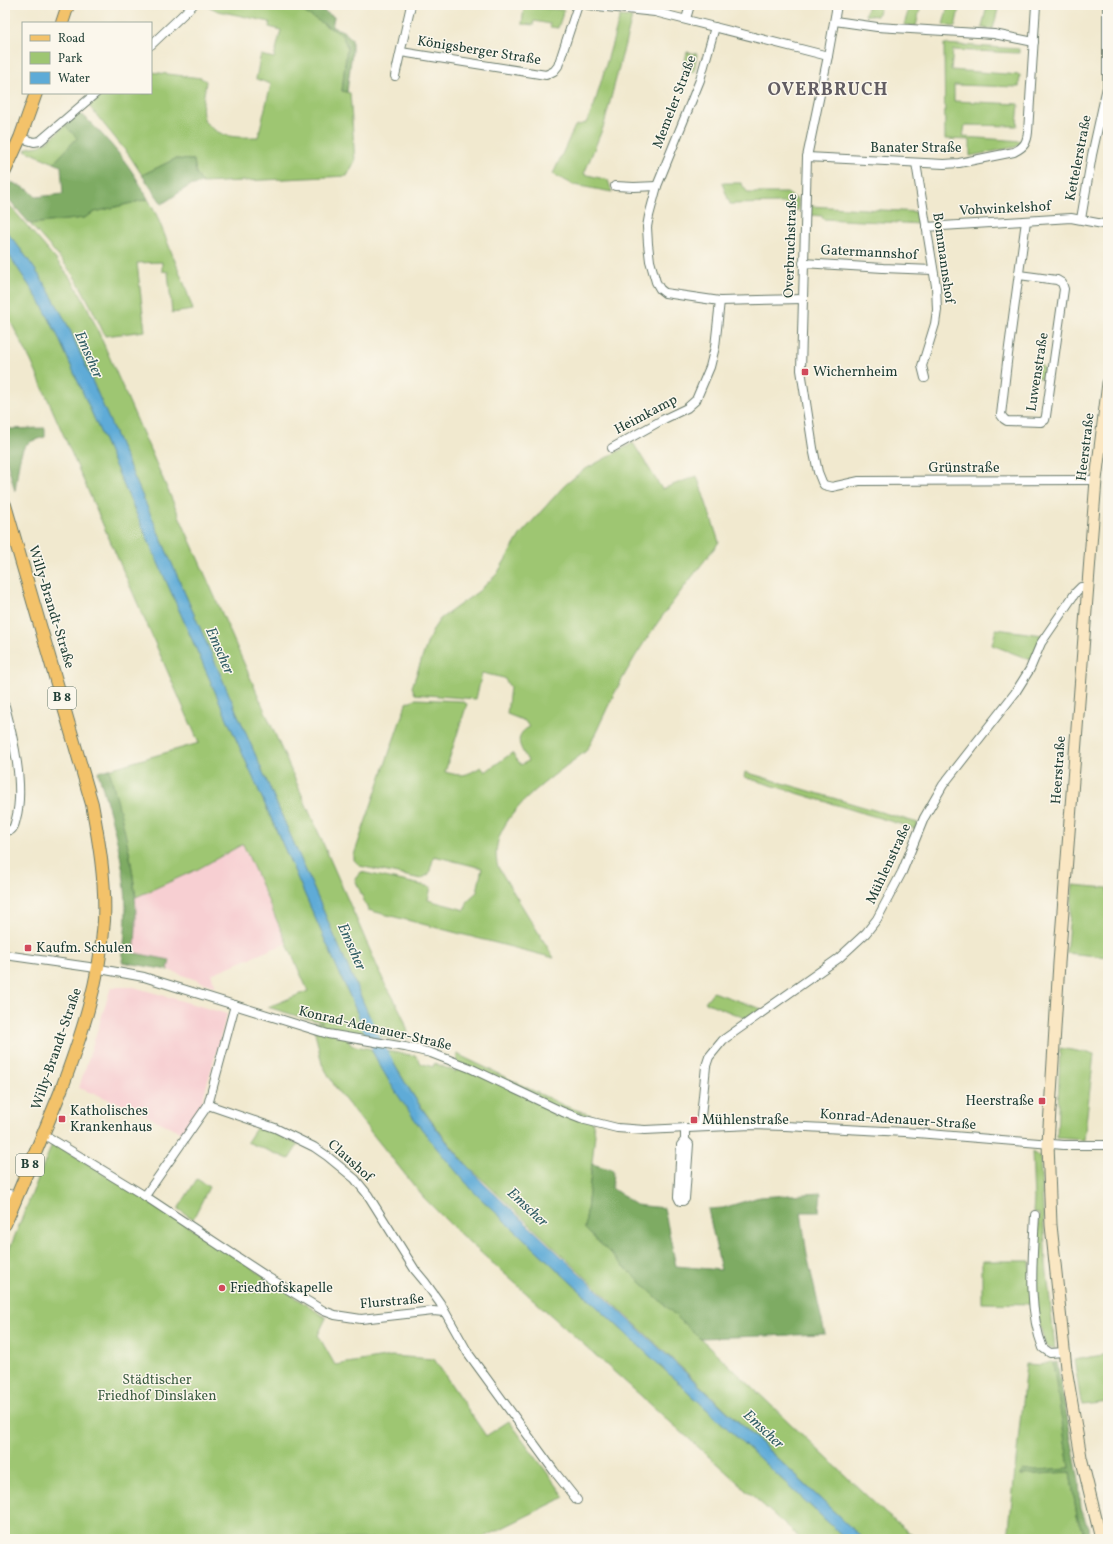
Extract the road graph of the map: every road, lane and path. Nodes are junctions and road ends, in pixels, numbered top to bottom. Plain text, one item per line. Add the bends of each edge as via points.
1 (68, 5) edge
2 (193, 5) edge
3 (411, 5) edge
4 (578, 5) edge
5 (588, 5) edge
6 (690, 5) edge
7 (837, 5) edge
8 (1036, 5) edge
9 (1107, 5) edge
10 (686, 19) junction
11 (835, 21) junction
12 (62, 22) edge
13 (715, 27) junction
14 (1034, 42) junction
15 (152, 44) edge
16 (401, 52) junction
17 (828, 56) junction
18 (395, 76) dead end
19 (36, 94) edge
20 (95, 94) edge
21 (20, 138) junction
22 (807, 158) junction
23 (916, 163) junction
24 (5, 171) edge
25 (615, 186) dead end
26 (657, 186) junction
27 (1081, 219) junction
28 (1026, 221) junction
29 (1108, 225) edge
30 (926, 227) junction
31 (803, 263) junction
32 (933, 270) junction
33 (1019, 275) junction
34 (802, 299) junction
35 (720, 301) junction
36 (925, 378) dead end
37 (1108, 383) edge
38 (612, 448) dead end
39 (1096, 480) junction
40 (829, 486) joint
41 (5, 505) edge
42 (1089, 586) junction
43 (5, 706) edge
44 (5, 831) edge
45 (5, 955) edge
46 (98, 969) junction
47 (235, 1006) junction
48 (208, 1105) junction
49 (700, 1127) junction
50 (686, 1128) junction
51 (43, 1134) junction
52 (685, 1140) junction
53 (1048, 1143) junction
54 (1108, 1145) edge
55 (11, 1195) edge
56 (145, 1196) junction
57 (1035, 1215) dead end
58 (5, 1224) edge
59 (444, 1312) junction
60 (1064, 1352) junction
61 (577, 1500) dead end
62 (1100, 1539) edge

1 - 12 main road
2 - 15 street
3 - 16 street
4 - 16 street, Königsberger Straße via 558,66 546,74
5 - 10 street via 655,12
6 - 10 street
7 - 11 street, Overbruchstraße
8 - 14 street, Banater Straße
9 - 27 street, Kettelerstraße via 1107,87
10 - 13 street
11 - 14 street via 877,27 994,34
11 - 17 street, Overbruchstraße
13 - 17 street
13 - 26 street, Memeler Straße via 700,80
14 - 23 street, Banater Straße via 1025,145 1014,152 959,163
16 - 18 street
17 - 22 street, Overbruchstraße
19 - 21 main road
20 - 21 street via 40,141
21 - 24 main road
22 - 23 street, Banater Straße
22 - 31 street, Overbruchstraße
23 - 30 street, Bommannshof
25 - 26 street
26 - 35 street, Memeler Straße via 647,227 650,261 656,282 664,293
27 - 28 street, Vohwinkelshof
27 - 29 street, Vohwinkelshof
28 - 30 street, Vohwinkelshof
28 - 33 street, Luwenstraße
30 - 32 street, Bommannshof
31 - 32 street, Gatermannshof
31 - 34 street, Overbruchstraße
32 - 36 street, Bommannshof via 937,310 922,366
33 - 33 street, Luwenstraße via 1001,415 1007,421 1041,422 1046,416 1064,289 1062,283 1057,280
34 - 35 street
34 - 40 street, Overbruchstraße via 801,370 818,472 824,485
35 - 38 street, Heimkamp via 715,347 710,367 696,400 687,408
37 - 39 main road, Heerstraße
39 - 40 street, Grünstraße via 861,481
39 - 42 main road, Heerstraße
41 - 46 main road, Willy-Brandt-Straße / B 8 via 92,804 103,875 104,919
42 - 49 street, Mühlenstraße via 1081,587 1076,592 1041,643 1030,669 1015,693 943,785 924,818 888,901 869,928 838,958 732,1032 713,1050 706,1066
42 - 53 main road, Heerstraße via 1059,963
43 - 44 street via 11,728 20,794 14,826 11,830
45 - 46 street, Konrad-Adenauer-Straße
46 - 47 street, Konrad-Adenauer-Straße via 144,977
46 - 51 main road, Willy-Brandt-Straße / B 8 via 84,1027
47 - 48 street
47 - 50 street, Konrad-Adenauer-Straße via 328,1034 405,1047 450,1060 581,1119 632,1130
48 - 56 street
48 - 59 street, Claushof via 275,1128 314,1147 344,1169 368,1195
49 - 50 street, Konrad-Adenauer-Straße
49 - 53 street, Konrad-Adenauer-Straße via 785,1126
50 - 52 street
51 - 55 main road, Willy-Brandt-Straße / B 8
51 - 56 street, Flurstraße
52 - 52 street via 681,1145 678,1198 683,1202 689,1144
53 - 54 street, Konrad-Adenauer-Straße
53 - 60 main road, Heerstraße via 1051,1225
55 - 58 main road, Willy-Brandt-Straße / B 8
56 - 59 street, Flurstraße via 269,1278 335,1316 361,1319
57 - 60 street via 1032,1273 1036,1322 1043,1348 1050,1352
59 - 61 street, Flurstraße via 468,1353
60 - 62 main road, Heerstraße via 1081,1457

